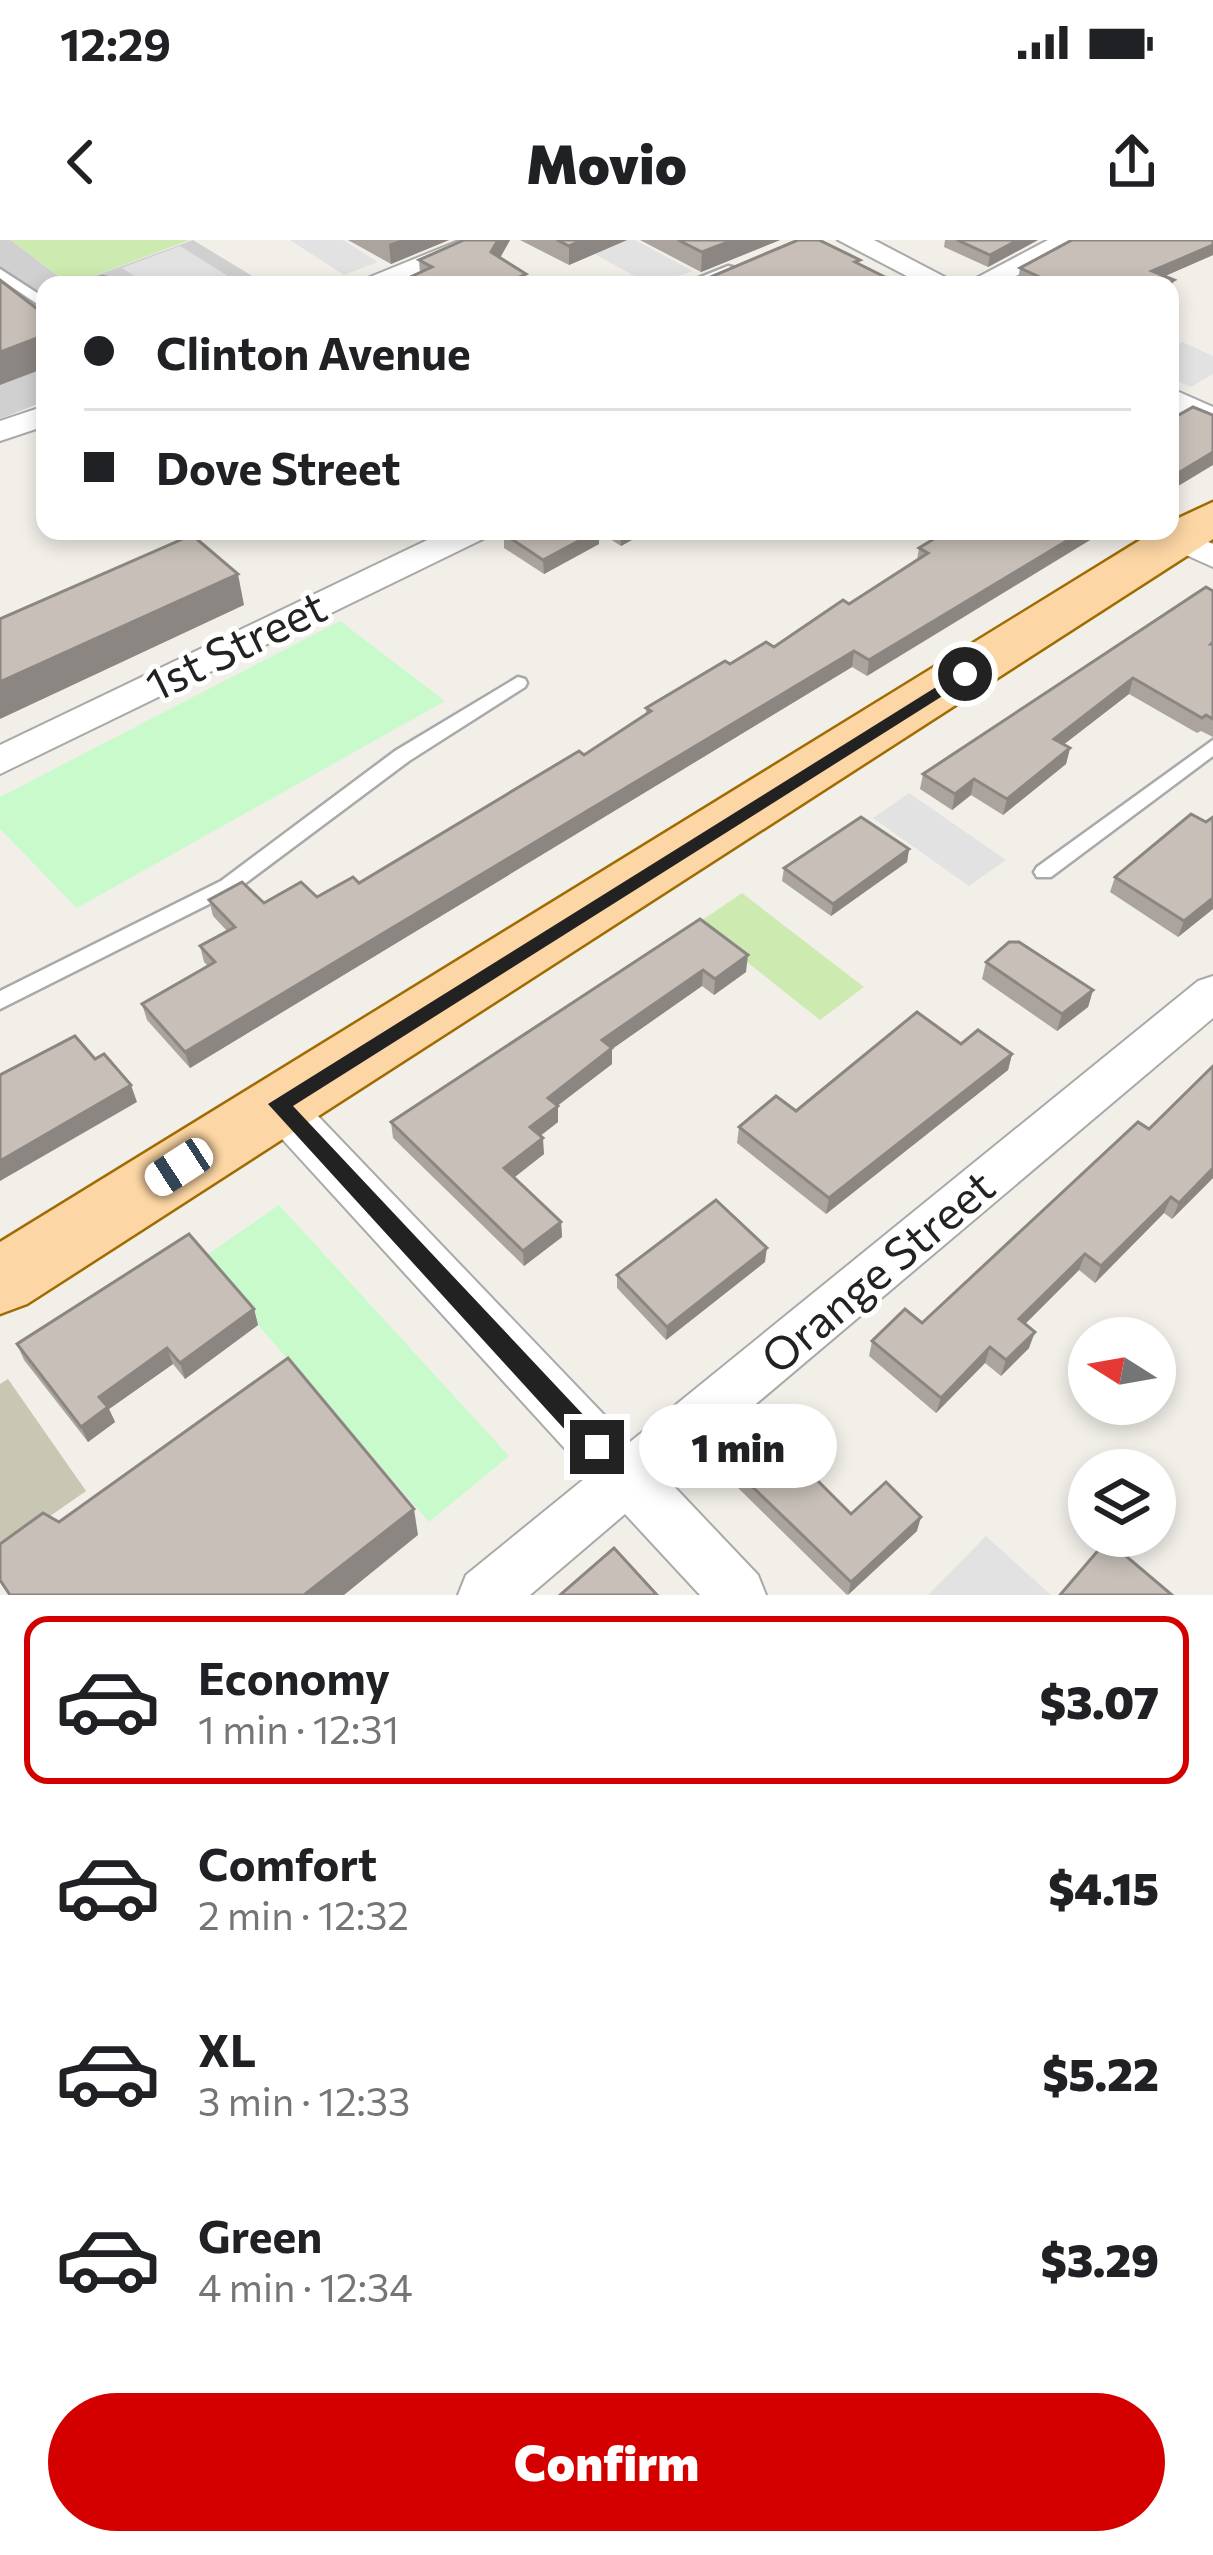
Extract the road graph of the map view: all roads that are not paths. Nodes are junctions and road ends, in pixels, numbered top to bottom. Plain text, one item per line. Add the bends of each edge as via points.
1 (485, 240) edge
2 (852, 240) edge
3 (1069, 240) edge
4 (758, 259) edge
5 (0, 273) edge
6 (397, 276) edge
7 (712, 276) edge
8 (927, 276) edge
9 (995, 276) edge
10 (36, 298) edge
11 (1179, 402) edge
12 (36, 418) edge
13 (1213, 419) edge
14 (0, 432) edge
15 (1201, 538) edge
16 (454, 540) edge
17 (518, 683) dead end
18 (1213, 746) edge
19 (0, 761) edge
20 (1044, 872) dead end
21 (1213, 993) edge
22 (0, 1001) edge
23 (278, 1104) junction
24 (0, 1281) edge
25 (628, 1480) junction
26 (486, 1595) edge
27 (738, 1595) edge

1 - 6 street
2 - 8 street
3 - 9 street
4 - 7 lane
5 - 10 lane
11 - 13 street
12 - 14 street
15 - 23 main road
16 - 19 street, 1st Street
17 - 22 lane via 402,756 228,886
18 - 20 lane
21 - 25 street, Orange Street
23 - 24 main road
23 - 25 street
25 - 26 street, Orange Street
25 - 27 street

